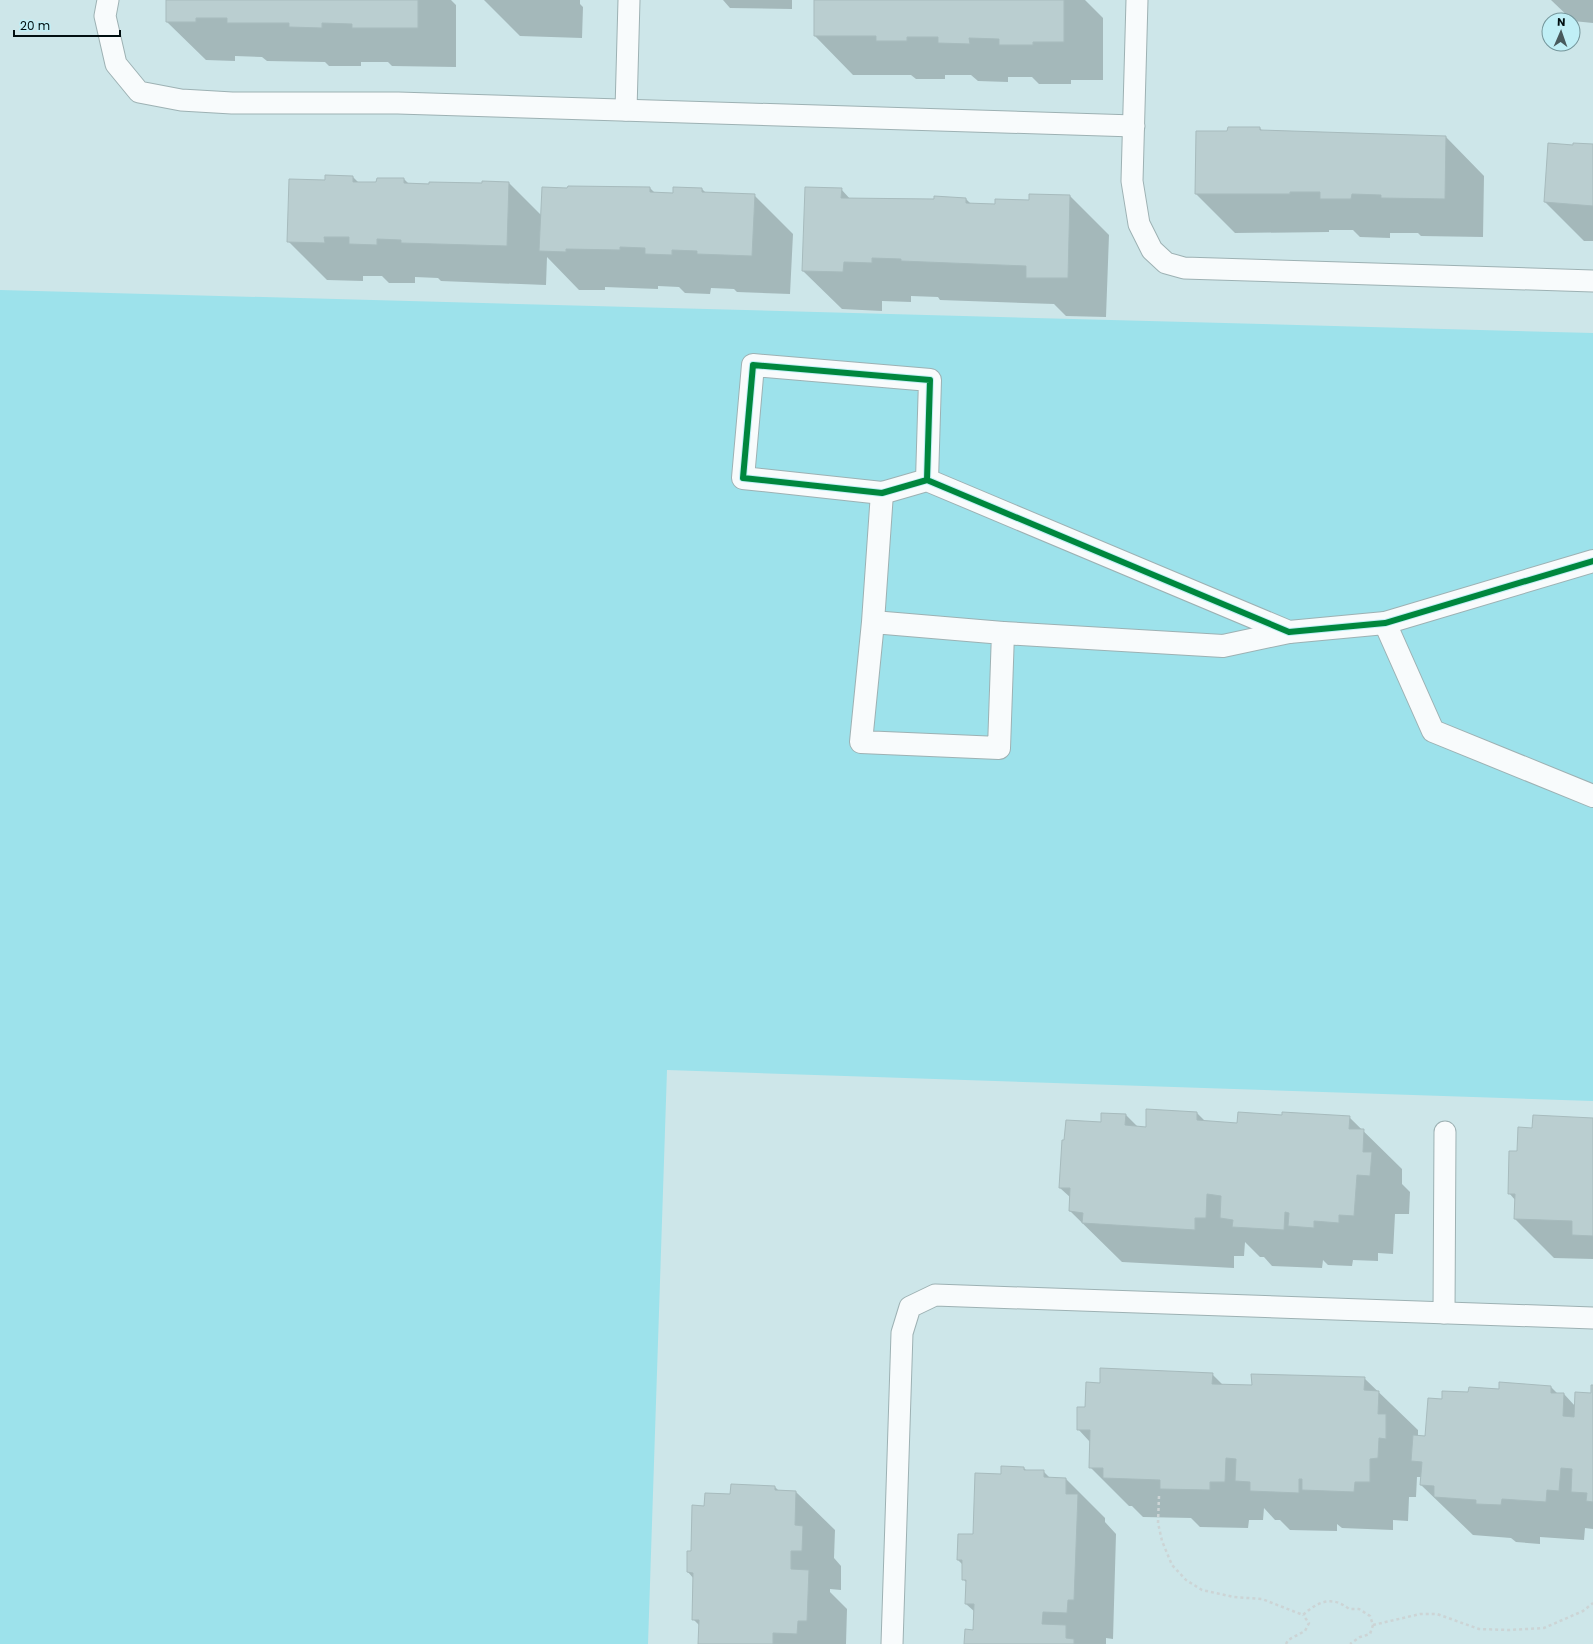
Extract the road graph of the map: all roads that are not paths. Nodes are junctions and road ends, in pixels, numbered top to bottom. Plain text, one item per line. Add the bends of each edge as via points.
1 (108, 0) edge
2 (629, 0) edge
3 (1137, 0) edge
4 (626, 110) junction
5 (1134, 126) junction
6 (1593, 281) edge
7 (927, 480) junction
8 (882, 493) junction
9 (1593, 561) edge
10 (873, 622) junction
11 (1385, 622) junction
12 (1289, 632) junction
13 (1003, 633) junction
14 (1593, 796) edge
15 (1445, 1132) dead end
16 (1444, 1312) junction
17 (1593, 1318) edge
18 (892, 1644) edge

1 - 4 lane via 105,16 116,64 139,92 181,100 232,103 398,103
2 - 4 lane
3 - 5 lane
4 - 5 lane
5 - 6 lane via 1132,182 1139,224 1152,250 1166,263 1184,268
7 - 8 street
7 - 8 street via 930,380 753,365 743,478
7 - 12 street
8 - 10 street
9 - 11 street
10 - 13 street
10 - 13 street via 861,742 999,748
11 - 12 street
11 - 14 street via 1433,731
12 - 13 street via 1223,646
15 - 16 lane
16 - 17 lane
16 - 18 lane via 935,1295 910,1308 902,1333

